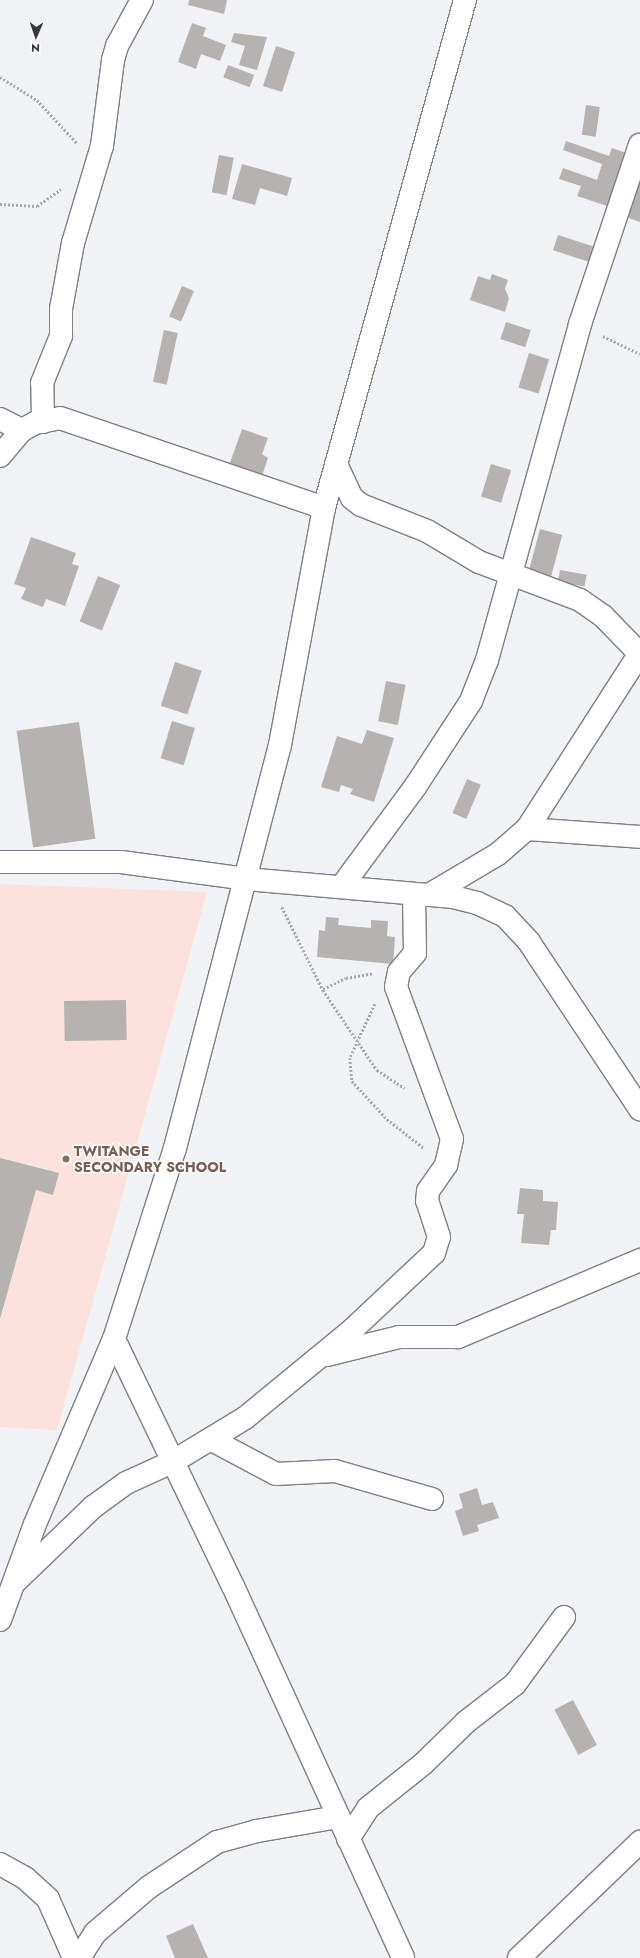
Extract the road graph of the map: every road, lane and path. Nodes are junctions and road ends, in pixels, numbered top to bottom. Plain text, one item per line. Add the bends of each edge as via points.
1 (142, 0) edge
2 (465, 0) edge
3 (0, 77) edge
4 (640, 145) edge
5 (97, 165) junction
6 (0, 204) edge
7 (580, 324) junction
8 (640, 354) edge
9 (0, 419) edge
10 (43, 422) junction
11 (22, 430) junction
12 (0, 456) edge
13 (336, 464) junction
14 (324, 508) junction
15 (510, 575) junction
16 (640, 653) edge
17 (527, 829) junction
18 (640, 837) edge
19 (0, 862) edge
20 (246, 879) junction
21 (269, 879) junction
22 (342, 886) junction
23 (422, 894) junction
24 (399, 972) junction
25 (323, 990) junction
26 (359, 1038) junction
27 (633, 1084) edge
28 (440, 1108) junction
29 (640, 1109) edge
30 (446, 1165) junction
31 (640, 1260) edge
32 (114, 1340) junction
33 (320, 1357) junction
34 (212, 1440) junction
35 (174, 1461) junction
36 (432, 1499) dead end
37 (12, 1585) junction
38 (564, 1617) dead end
39 (0, 1620) edge
40 (338, 1817) junction
41 (348, 1839) junction
42 (640, 1842) edge
43 (0, 1864) edge
44 (74, 1958) edge
45 (79, 1958) edge
46 (403, 1958) edge
47 (519, 1958) edge

1 - 5 street via 117,46
2 - 13 street
3 - 5 path via 37,100
4 - 7 street
5 - 6 path via 37,206
5 - 10 street via 73,243 60,309 61,336 42,383
7 - 8 path
7 - 15 street
9 - 11 street
10 - 11 street
10 - 14 street via 60,418 81,423
11 - 12 street
13 - 14 street
13 - 15 street via 349,492 361,505 421,529 479,562
14 - 20 street via 293,682
15 - 16 street via 592,607
15 - 22 street via 487,660 471,701 415,787
16 - 17 street
17 - 18 street
17 - 23 street via 498,854
19 - 20 street via 121,862
20 - 21 street
20 - 32 street via 175,1148
21 - 22 street
21 - 25 path
22 - 23 street
23 - 24 street via 415,953
23 - 27 street via 477,903 505,916 529,942
24 - 25 path via 359,974
24 - 28 street via 396,987
25 - 26 path
26 - 28 path via 384,1077
26 - 30 path via 350,1058 352,1081 387,1119
27 - 29 street
28 - 30 street via 452,1139
30 - 33 street via 428,1191 427,1201 439,1237 434,1253
31 - 33 street via 556,1293 465,1335 399,1337
32 - 35 street
32 - 37 street
33 - 34 street
34 - 35 street
34 - 36 street via 276,1474 335,1471
35 - 37 street via 126,1483 93,1507
35 - 40 street
37 - 39 street
38 - 41 street via 515,1684 466,1722 423,1764 368,1808
40 - 41 street
40 - 45 street via 257,1830 217,1842 150,1887 95,1933
41 - 46 street
42 - 47 street
43 - 44 street via 25,1878 48,1899

